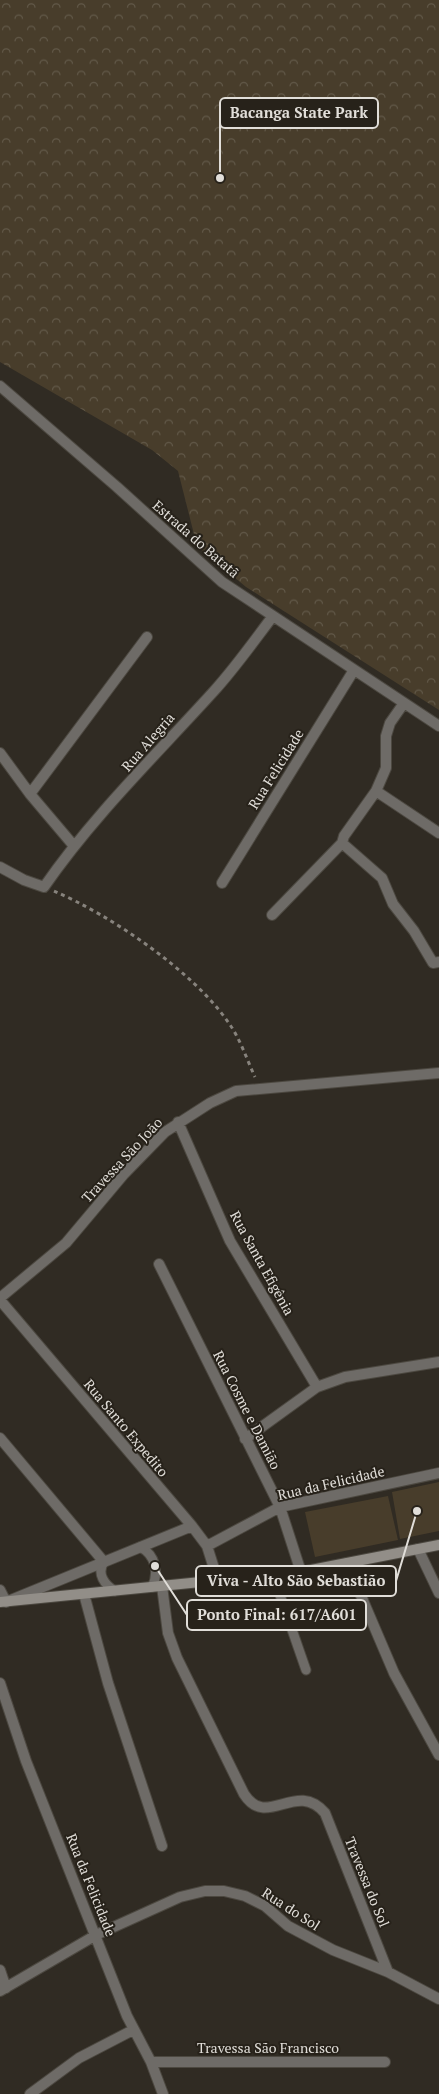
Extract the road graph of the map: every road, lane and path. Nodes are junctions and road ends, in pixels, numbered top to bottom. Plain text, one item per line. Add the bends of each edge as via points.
1 (0, 386) edge
2 (273, 616) junction
3 (146, 637) dead end
4 (354, 670) junction
5 (404, 703) junction
6 (439, 726) edge
7 (0, 753) edge
8 (376, 791) junction
9 (30, 794) junction
10 (439, 833) edge
11 (342, 843) junction
12 (74, 846) junction
13 (0, 867) edge
14 (222, 883) dead end
15 (44, 887) junction
16 (272, 915) dead end
17 (439, 962) edge
18 (439, 1073) edge
19 (261, 1088) junction
20 (178, 1122) junction
21 (159, 1264) dead end
22 (0, 1299) edge
23 (439, 1362) edge
24 (318, 1387) junction
25 (0, 1438) edge
26 (245, 1439) junction
27 (439, 1473) edge
28 (280, 1507) junction
29 (192, 1526) junction
30 (439, 1545) edge
31 (207, 1546) junction
32 (140, 1547) junction
33 (418, 1549) junction
34 (104, 1562) junction
35 (347, 1563) junction
36 (301, 1572) junction
37 (273, 1575) junction
38 (218, 1581) junction
39 (157, 1587) junction
40 (0, 1590) edge
41 (115, 1591) junction
42 (439, 1593) edge
43 (84, 1594) junction
44 (3, 1602) edge
45 (306, 1670) dead end
46 (0, 1683) edge
47 (439, 1755) edge
48 (162, 1846) dead end
49 (96, 1935) junction
50 (0, 1970) edge
51 (388, 1972) junction
52 (3, 1990) edge
53 (439, 1999) edge
54 (133, 2030) junction
55 (151, 2062) junction
56 (385, 2062) dead end
57 (30, 2094) edge
58 (163, 2094) edge

1 - 2 street, Estrada do Batatã via 118,486 222,582
2 - 4 street, Estrada do Batatã
2 - 12 street, Rua Alegria via 215,690
3 - 9 street
4 - 5 street, Estrada do Batatã
4 - 14 street, Rua Felicidade
5 - 6 street, Estrada do Batatã
5 - 8 street via 390,723 386,736 386,768
7 - 9 street
8 - 10 street
8 - 11 street
9 - 12 street
11 - 16 street
11 - 17 street via 382,878 393,904 433,962
12 - 15 street, Rua Alegria
13 - 15 street
15 - 19 path via 80,902 105,918 198,989 229,1022
18 - 19 street, Travessa São João
19 - 20 street, Travessa São João via 236,1091
20 - 22 street, Travessa São João via 124,1174 66,1242
20 - 24 street, Rua Santa Efigênia via 230,1241
21 - 26 street, Rua Cosme e Damião
22 - 29 street, Rua Santo Expedito
23 - 24 street via 345,1377
24 - 26 street
25 - 34 street
26 - 28 street, Rua Cosme e Damião
27 - 28 street, Rua da Felicidade
28 - 31 street, Rua da Felicidade
28 - 36 street, Rua Cosme e Damião
29 - 31 street, Rua Santo Expedito
29 - 32 street
30 - 33 main road
31 - 38 street, Rua Santo Expedito
32 - 34 street
32 - 39 lane via 148,1553 155,1566
33 - 35 main road
33 - 42 street
34 - 41 lane via 102,1577
34 - 44 street
35 - 36 main road
35 - 47 street via 394,1673
36 - 37 main road
37 - 38 main road
37 - 45 lane
38 - 39 main road
39 - 41 main road
39 - 51 street, Travessa do Sol via 176,1658 249,1802 264,1808 276,1808 294,1800 317,1804 324,1813
40 - 44 street
41 - 43 main road
43 - 44 main road
43 - 48 street via 108,1683
46 - 49 street, Rua da Felicidade via 26,1761
49 - 51 street, Rua do Sol via 180,1897 205,1891 224,1891 245,1896 265,1906 288,1926 333,1950
49 - 52 street, Rua do Sol
49 - 54 street, Rua da Felicidade
50 - 52 street
51 - 53 street, Rua do Sol
54 - 55 street, Rua da Felicidade
54 - 57 street via 79,2058
55 - 56 street, Travessa São Francisco
55 - 58 street, Rua da Felicidade

